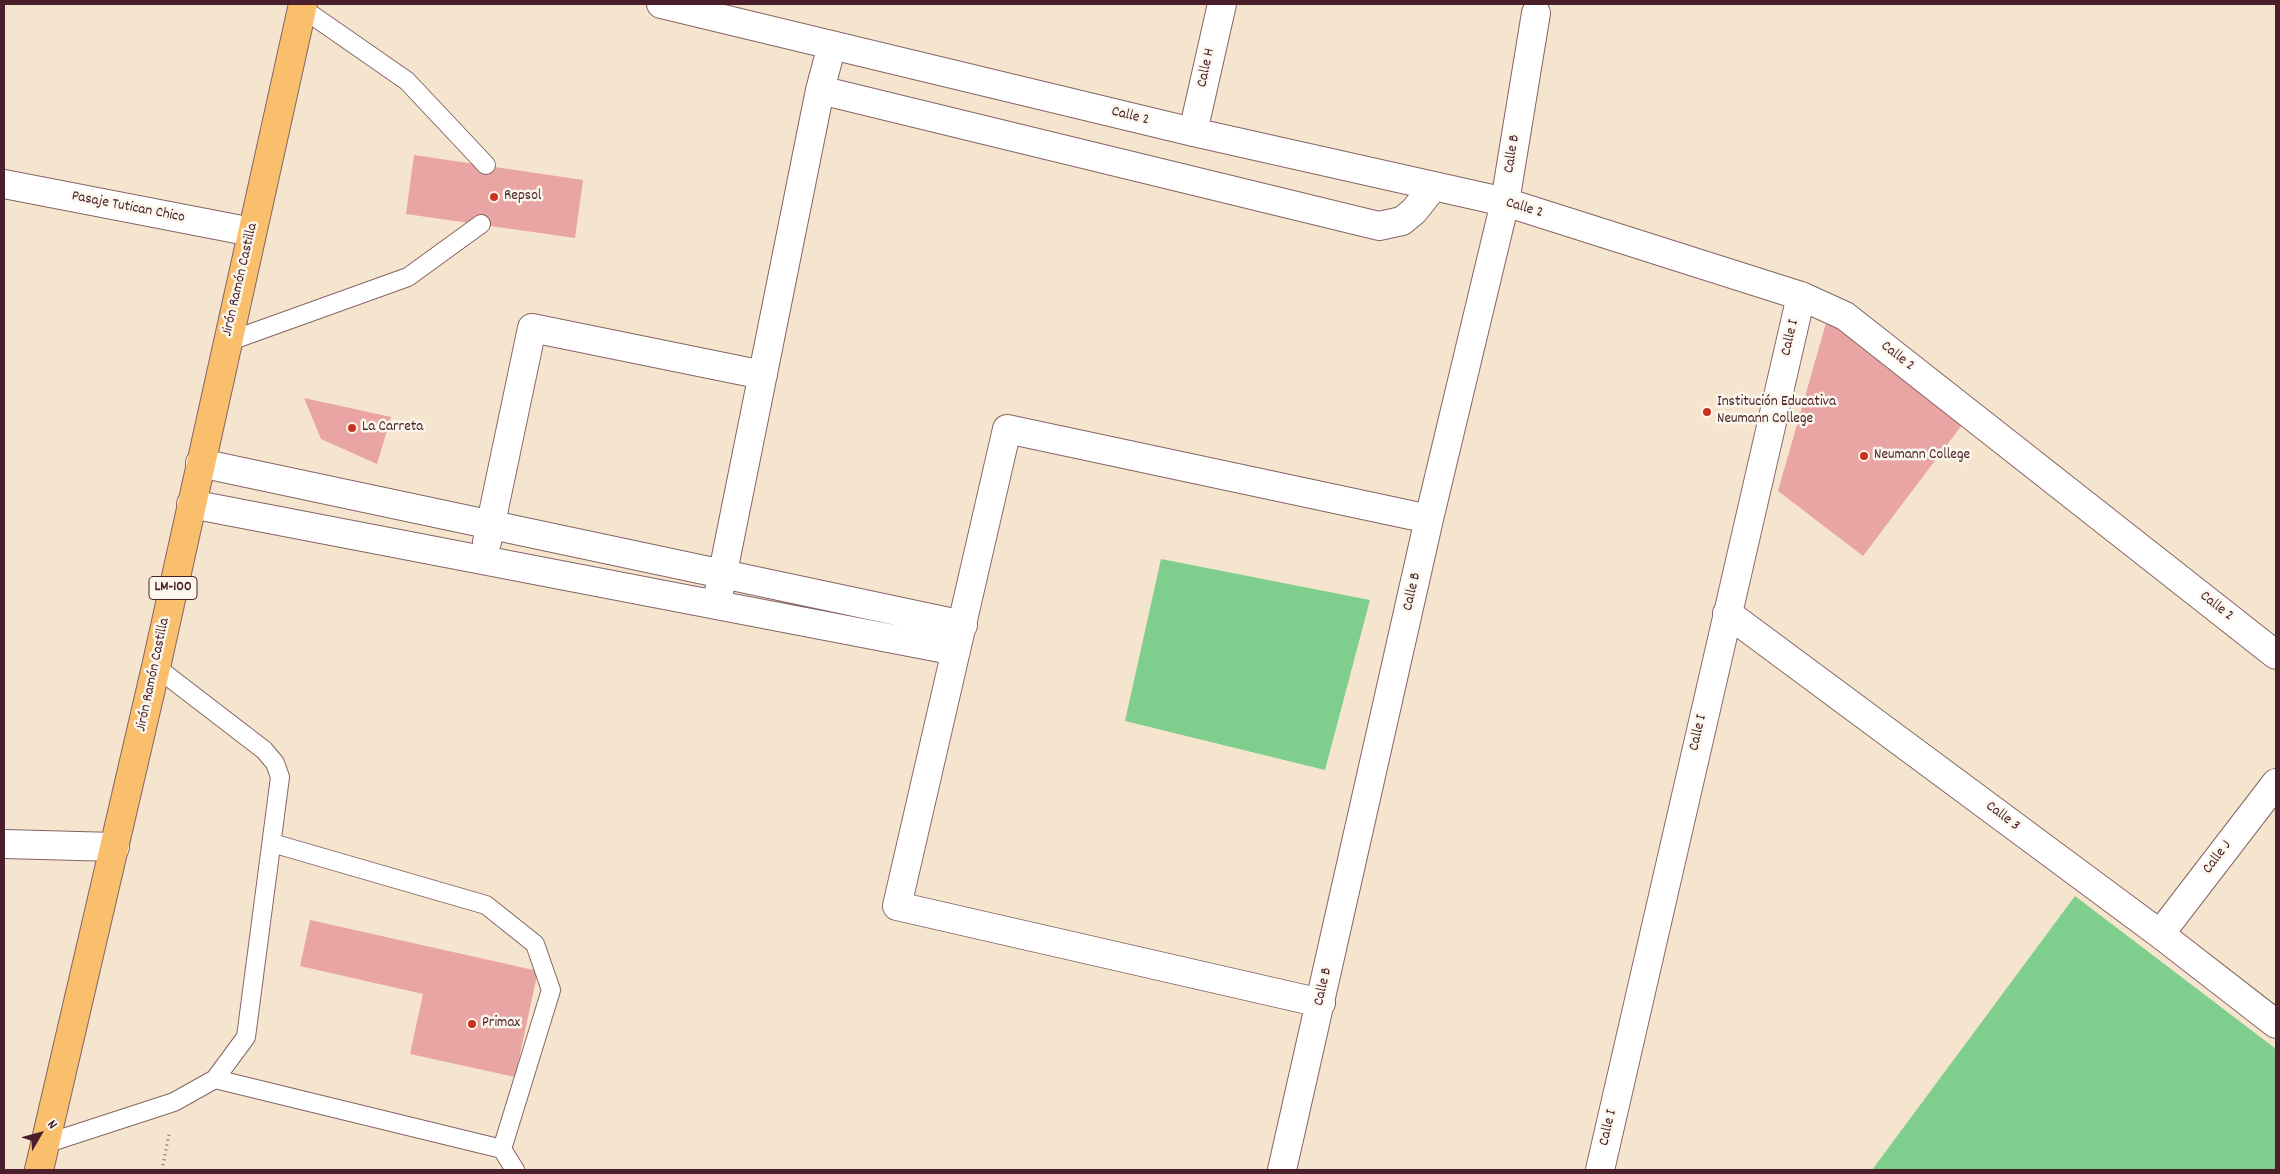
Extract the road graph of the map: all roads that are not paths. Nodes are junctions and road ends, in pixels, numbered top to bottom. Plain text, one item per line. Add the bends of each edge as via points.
1 (661, 4) edge
2 (1222, 4) edge
3 (303, 6) edge
4 (1536, 13) dead end
5 (832, 45) junction
6 (820, 90) junction
7 (1193, 132) junction
8 (486, 166) dead end
9 (4, 184) edge
10 (1434, 186) junction
11 (1505, 202) junction
12 (481, 224) dead end
13 (252, 232) junction
14 (1801, 296) junction
15 (227, 342) junction
16 (763, 375) junction
17 (200, 463) junction
18 (191, 504) junction
19 (1430, 519) junction
20 (490, 524) junction
21 (483, 560) junction
22 (723, 574) junction
23 (717, 605) junction
24 (1727, 613) junction
25 (963, 624) junction
26 (956, 651) junction
27 (2276, 655) edge
28 (156, 667) junction
29 (2276, 783) edge
30 (272, 843) junction
31 (4, 844) edge
32 (115, 846) junction
33 (2160, 934) junction
34 (1321, 1003) junction
35 (2276, 1024) edge
36 (215, 1079) junction
37 (45, 1144) junction
38 (502, 1149) junction
39 (39, 1170) edge
40 (515, 1170) edge
41 (1282, 1170) edge
42 (1600, 1170) edge

1 - 5 street, Calle 2
2 - 7 street, Calle H
3 - 8 lane via 407,80
3 - 13 main road, Jirón Ramón Castilla / LM-100
4 - 11 street, Calle B
5 - 6 street
5 - 7 street, Calle 2
6 - 10 street via 1379,226 1402,222
6 - 16 street
7 - 10 street, Calle 2
9 - 13 street, Pasaje Tutican Chico
10 - 11 street, Calle 2
11 - 14 street, Calle 2
11 - 19 street, Calle B
12 - 15 lane via 408,277
13 - 15 main road, Jirón Ramón Castilla / LM-100
14 - 24 street, Calle I
14 - 27 street, Calle 2 via 1845,316
15 - 17 main road, Jirón Ramón Castilla / LM-100
16 - 20 street via 532,328
16 - 22 street
17 - 18 main road, Jirón Ramón Castilla / LM-100
17 - 20 street
18 - 21 street
18 - 28 main road, Jirón Ramón Castilla / LM-100
19 - 25 street via 1007,429
19 - 34 street, Calle B
20 - 21 street
20 - 22 street
21 - 23 street
22 - 23 street
22 - 25 street
23 - 26 street
24 - 33 street, Calle 3
24 - 42 street, Calle I
25 - 26 street
26 - 34 street via 897,906
28 - 30 lane via 264,750 275,763 280,777
28 - 32 main road, Jirón Ramón Castilla / LM-100
29 - 33 street, Calle J
30 - 36 lane via 246,1036
30 - 38 lane via 486,906 535,944 551,990
31 - 32 street
32 - 37 main road, Jirón Ramón Castilla / LM-100
33 - 35 street, Calle 3
34 - 41 street, Calle B
36 - 37 lane via 174,1102
36 - 38 lane
37 - 39 main road, Jirón Ramón Castilla / LM-100
38 - 40 lane

